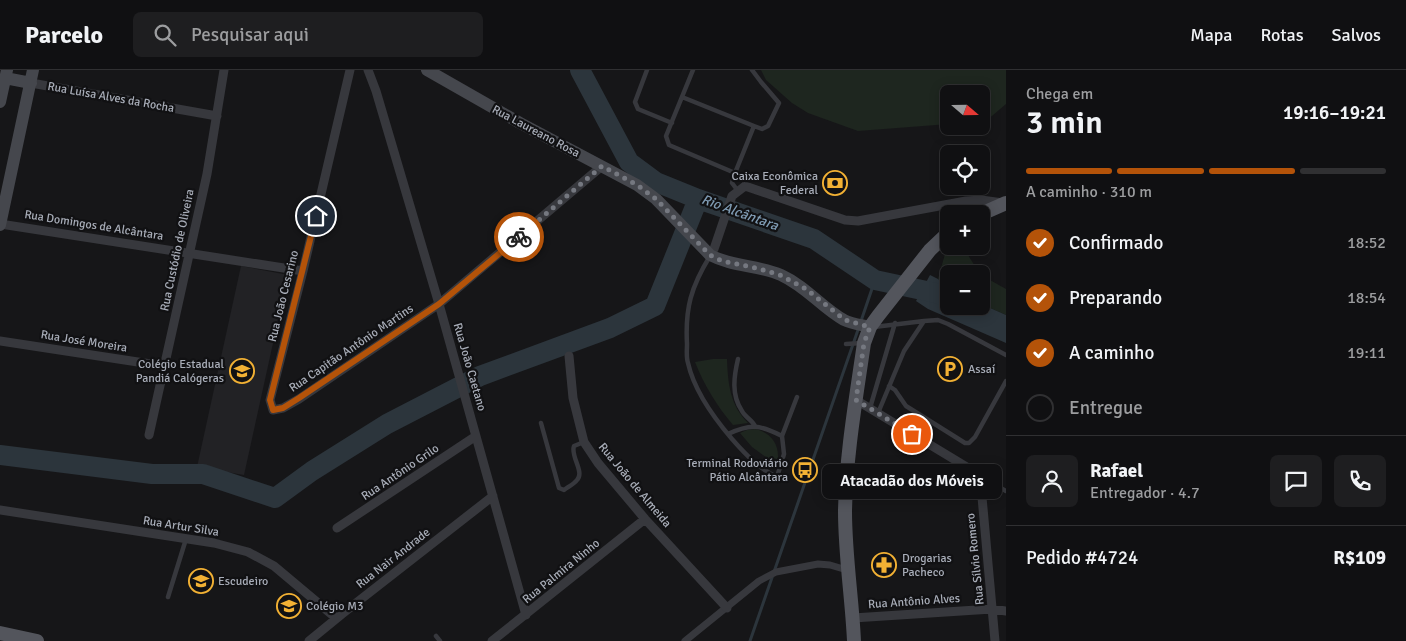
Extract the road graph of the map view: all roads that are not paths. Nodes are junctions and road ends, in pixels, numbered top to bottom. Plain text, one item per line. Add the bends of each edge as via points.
1 (224, 70) edge
2 (350, 70) edge
3 (368, 70) edge
4 (426, 70) edge
5 (646, 70) edge
6 (694, 70) edge
7 (752, 70) edge
8 (6, 74) edge
9 (32, 76) edge
10 (682, 97) junction
11 (0, 102) edge
12 (217, 116) junction
13 (672, 123) junction
14 (754, 126) junction
15 (602, 166) junction
16 (735, 173) junction
17 (735, 193) junction
18 (1006, 203) edge
19 (990, 210) edge
20 (0, 224) edge
21 (940, 241) edge
22 (190, 252) junction
23 (712, 252) junction
24 (303, 271) junction
25 (439, 304) junction
26 (924, 321) junction
27 (870, 323) junction
28 (895, 323) junction
29 (0, 341) edge
30 (864, 343) junction
31 (846, 344) dead end
32 (1006, 355) edge
33 (569, 356) dead end
34 (738, 359) dead end
35 (164, 366) junction
36 (1006, 381) edge
37 (888, 386) junction
38 (797, 397) dead end
39 (856, 400) junction
40 (273, 410) joint
41 (874, 411) junction
42 (540, 423) dead end
43 (755, 426) junction
44 (728, 434) junction
45 (149, 435) dead end
46 (476, 436) junction
47 (782, 436) junction
48 (584, 442) junction
49 (980, 475) junction
50 (1006, 491) edge
51 (493, 496) junction
52 (0, 510) edge
53 (645, 519) junction
54 (337, 528) dead end
55 (186, 539) junction
56 (847, 570) junction
57 (168, 597) dead end
58 (727, 608) junction
59 (992, 609) junction
60 (1006, 611) edge
61 (526, 615) junction
62 (336, 618) junction
63 (853, 618) junction
64 (0, 633) edge
65 (436, 636) dead end
66 (37, 641) edge
67 (310, 641) edge
68 (440, 641) edge
69 (492, 641) edge
70 (685, 641) edge
71 (854, 641) edge
72 (995, 641) edge

1 - 12 street, Rua Custódio de Oliveira
2 - 24 street, Rua João Cesarino
3 - 25 street, Rua João Caetano
4 - 15 main road, Rua Laureano Rosa
5 - 13 lane via 635,102 638,109
6 - 10 lane
7 - 14 lane via 779,102 768,126 762,129
8 - 9 main road, Rua Luísa Alves da Rocha
8 - 11 main road
9 - 12 street, Rua Luísa Alves da Rocha
9 - 20 main road
10 - 13 lane
10 - 14 lane
12 - 22 street, Rua Custódio de Oliveira
13 - 16 lane via 666,136 669,145
14 - 16 lane
15 - 23 main road, Rua Laureano Rosa via 656,199 699,244
15 - 25 street, Rua Capitão Antônio Martins
16 - 17 lane via 732,183
17 - 18 street via 745,186 845,220 858,221 966,201
17 - 23 street
18 - 19 main road
20 - 22 street, Rua Domingos de Alcântara
21 - 27 main road
22 - 24 street, Rua Domingos de Alcântara
22 - 35 street, Rua Custódio de Oliveira
23 - 27 main road, Rua Laureano Rosa via 722,261 780,275 806,289 849,322
23 - 44 lane via 696,278 689,303 686,328 688,362 709,409
24 - 40 street, Rua João Cesarino via 270,400
25 - 40 street, Rua Capitão Antônio Martins via 299,398
25 - 46 street, Rua João Caetano
26 - 28 lane
26 - 32 lane via 938,320 948,324
26 - 37 lane via 904,351
27 - 28 lane
27 - 30 main road
28 - 41 lane
29 - 35 street, Rua José Moreira
30 - 31 lane
30 - 39 main road
33 - 48 street, Rua João de Almeida via 573,398
34 - 43 lane via 734,375 737,401
35 - 45 street, Rua Custódio de Oliveira
36 - 37 lane via 969,443 906,406 895,390
37 - 41 lane
38 - 47 lane
39 - 41 street
39 - 56 main road via 847,469
41 - 49 street
42 - 48 lane via 559,488 564,490 579,480 572,450
43 - 44 lane
43 - 47 lane
44 - 47 lane via 757,464 780,478 784,454
46 - 51 street, Rua João Caetano
46 - 54 street, Rua Antônio Grilo
48 - 53 street, Rua João de Almeida
49 - 50 lane
49 - 59 street, Rua Sílvio Romero
51 - 61 street, Rua João Caetano
51 - 62 street, Rua Nair Andrade
52 - 55 street, Rua Artur Silva
53 - 58 street, Rua João de Almeida
53 - 61 street, Rua Palmira Ninho
55 - 57 lane
55 - 62 street, Rua Artur Silva via 248,552 274,566
56 - 58 street via 818,564 776,572 760,580
56 - 63 main road
58 - 70 street
59 - 60 street, Rua Antônio Alves
59 - 63 street, Rua Antônio Alves
59 - 72 street, Rua Sílvio Romero
61 - 69 street, Rua Palmira Ninho
62 - 67 street, Rua Nair Andrade
63 - 71 main road
64 - 66 main road
65 - 68 lane

